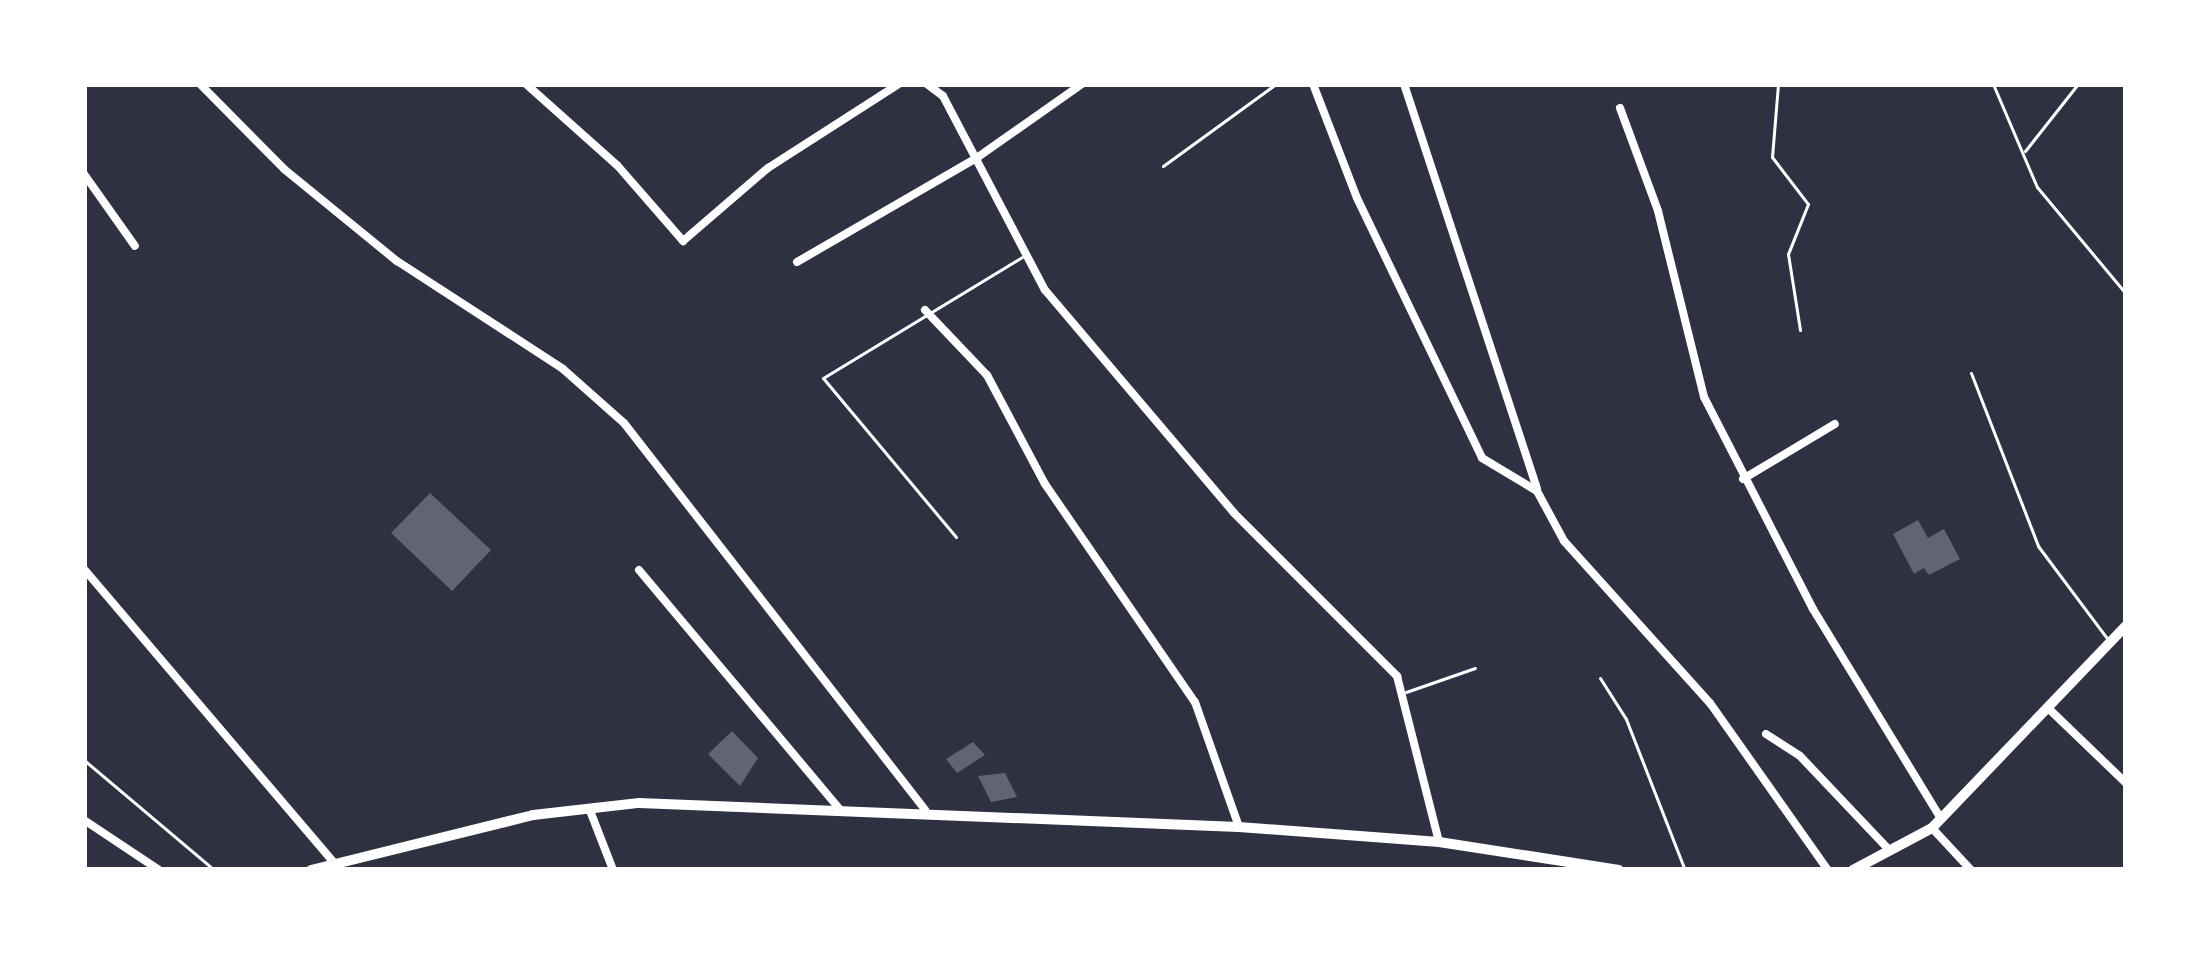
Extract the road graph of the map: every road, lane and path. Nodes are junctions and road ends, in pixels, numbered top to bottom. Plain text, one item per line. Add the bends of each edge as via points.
1 (200, 84) edge
2 (526, 84) edge
3 (899, 84) edge
4 (927, 84) edge
5 (1082, 84) edge
6 (1276, 84) edge
7 (1313, 84) edge
8 (1404, 84) edge
9 (1778, 84) edge
10 (1994, 84) edge
11 (2078, 84) edge
12 (1620, 108) dead end
13 (2024, 152) junction
14 (977, 157) junction
15 (1163, 166) dead end
16 (84, 174) edge
17 (135, 246) dead end
18 (1022, 256) junction
19 (797, 262) dead end
20 (2126, 294) edge
21 (925, 310) junction
22 (1800, 330) dead end
23 (1971, 373) dead end
24 (1835, 424) dead end
25 (1743, 479) junction
26 (1538, 491) junction
27 (956, 537) dead end
28 (84, 569) edge
29 (639, 570) dead end
30 (2126, 626) edge
31 (2110, 643) junction
32 (1475, 668) dead end
33 (1600, 678) dead end
34 (1404, 692) junction
35 (2048, 708) junction
36 (1766, 734) dead end
37 (84, 760) edge
38 (2126, 783) edge
39 (589, 808) junction
40 (839, 808) junction
41 (925, 810) junction
42 (84, 820) edge
43 (1936, 824) junction
44 (1239, 827) junction
45 (1439, 842) junction
46 (1890, 851) junction
47 (334, 863) junction
48 (160, 870) edge
49 (214, 870) edge
50 (311, 870) edge
51 (614, 870) edge
52 (1619, 870) edge
53 (1685, 870) edge
54 (1828, 870) edge
55 (1853, 870) edge
56 (1971, 870) edge

1 - 41 street via 284,169 397,261 563,369 624,423
2 - 3 street via 616,165 682,242 768,168
4 - 14 street via 944,97
5 - 14 street
6 - 15 path
7 - 26 street via 1457,413 1483,458
8 - 26 street
9 - 22 lane via 1772,158 1808,204 1788,254
10 - 13 lane
11 - 13 lane
12 - 25 street via 1658,212 1705,397
13 - 20 lane via 2037,188
14 - 18 street
14 - 19 street
16 - 17 street
18 - 21 lane
18 - 34 street via 1234,513 1376,650
21 - 27 lane via 827,372 824,386
21 - 44 street via 987,375 1045,484 1195,702
23 - 31 lane via 2038,546
24 - 25 street
25 - 43 street
26 - 54 street via 1564,542 1710,703
28 - 47 street
29 - 40 street
30 - 31 main road
31 - 35 main road
32 - 34 lane
33 - 53 lane via 1626,719
34 - 45 street
35 - 38 street
35 - 43 main road
36 - 46 street via 1800,755
37 - 49 lane
39 - 40 main road
39 - 47 main road
39 - 51 street
40 - 41 main road
41 - 44 main road
42 - 48 street
43 - 46 main road
43 - 56 street
44 - 45 main road
45 - 52 main road
46 - 55 main road
47 - 50 main road

